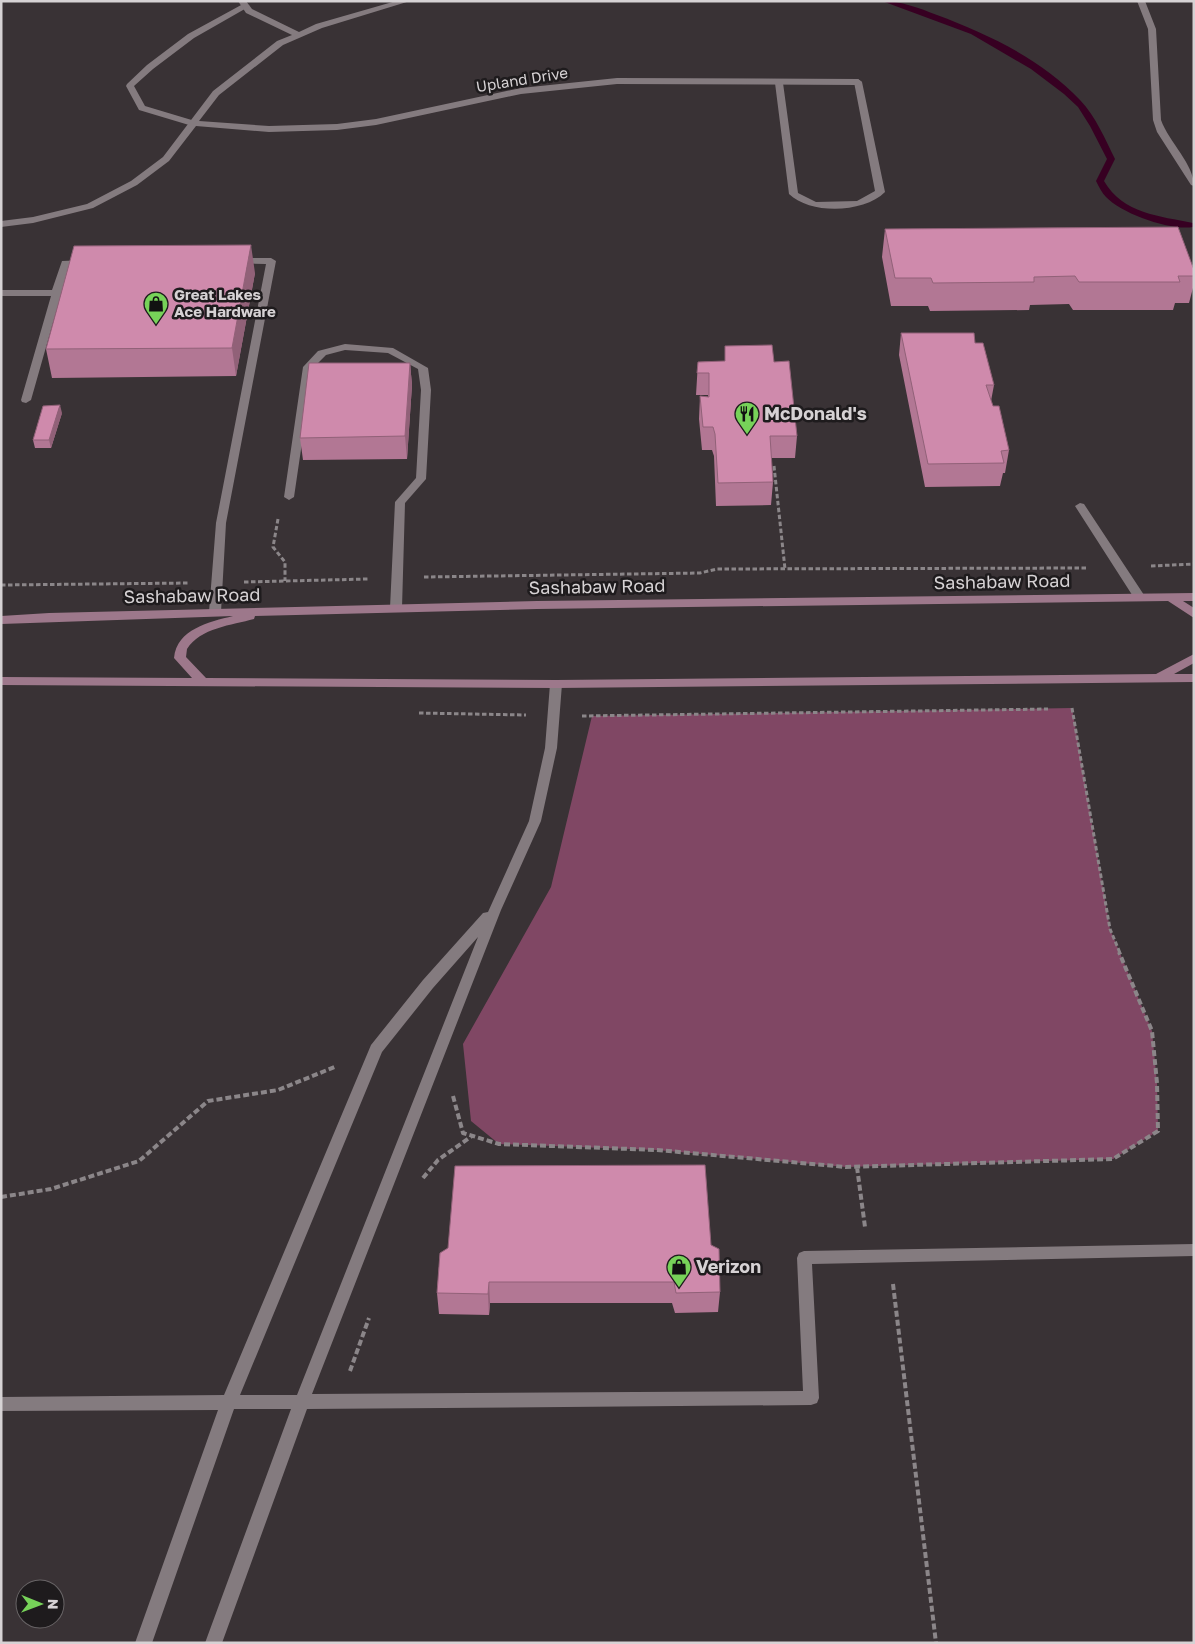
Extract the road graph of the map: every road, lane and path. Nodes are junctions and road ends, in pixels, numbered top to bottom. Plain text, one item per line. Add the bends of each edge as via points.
1 (406, 1) edge
2 (1141, 1) edge
3 (244, 4) edge
4 (299, 34) junction
5 (779, 83) junction
6 (192, 123) junction
7 (1194, 183) edge
8 (1, 224) edge
9 (222, 261) edge
10 (94, 263) edge
11 (1, 293) edge
12 (56, 293) junction
13 (26, 400) dead end
14 (774, 466) edge
15 (289, 497) dead end
16 (1080, 506) dead end
17 (279, 511) dead end
18 (1194, 564) edge
19 (1121, 567) junction
20 (785, 569) junction
21 (426, 577) dead end
22 (285, 581) dead end
23 (1140, 598) junction
24 (1170, 598) junction
25 (1194, 598) edge
26 (396, 608) junction
27 (269, 611) junction
28 (215, 612) junction
29 (1194, 614) edge
30 (1, 620) edge
31 (1194, 658) edge
32 (1151, 678) junction
33 (1194, 678) edge
34 (1, 681) edge
35 (204, 683) junction
36 (556, 684) junction
37 (1072, 708) dead end
38 (495, 910) junction
39 (366, 1071) junction
40 (426, 1084) junction
41 (472, 1136) junction
42 (857, 1167) junction
43 (422, 1179) dead end
44 (1, 1197) edge
45 (865, 1230) dead end
46 (1194, 1250) edge
47 (892, 1277) dead end
48 (371, 1312) dead end
49 (358, 1349) dead end
50 (302, 1401) junction
51 (229, 1402) junction
52 (1, 1404) edge
53 (143, 1643) edge
54 (213, 1643) edge
55 (936, 1643) edge

1 - 4 street
2 - 7 street via 1152,29 1157,120 1172,151
3 - 4 street via 249,11
3 - 6 street, Upland Drive via 190,36 150,66 130,86 142,108
4 - 6 street via 280,43 216,93
5 - 5 street, Upland Drive via 794,194 814,205 860,204 880,192 858,82
5 - 6 street, Upland Drive via 617,81 556,86 337,127 270,129
6 - 8 street via 166,159 131,185 90,206
9 - 28 street via 271,260 222,523
10 - 12 street via 65,264
11 - 12 street
12 - 13 street
14 - 20 path
15 - 26 street via 308,367 322,352 345,347 390,350 423,368 426,390 421,480 400,502
16 - 19 street
17 - 22 path via 273,547 288,564
18 - 19 path
19 - 20 path
19 - 23 street
20 - 21 path
23 - 24 main road, Sashabaw Road
23 - 26 main road, Sashabaw Road
24 - 25 main road, Sashabaw Road
24 - 29 main road
26 - 27 main road, Sashabaw Road
27 - 28 main road, Sashabaw Road
27 - 35 main road via 212,626 185,641 180,658
28 - 30 main road, Sashabaw Road
31 - 32 main road
32 - 33 main road
32 - 36 main road
34 - 35 main road
35 - 36 main road
36 - 38 street via 551,748 535,821
37 - 42 path via 1110,929 1152,1031 1158,1131 1113,1159
38 - 39 street via 428,984 376,1049
38 - 40 street
39 - 44 path via 335,1066 278,1090 208,1100 139,1161 51,1190
39 - 51 street
40 - 41 path via 452,1090 463,1133
40 - 50 street
41 - 42 path via 499,1144 657,1150
41 - 43 path via 438,1160
42 - 45 path
46 - 50 street via 804,1258 811,1398
47 - 55 path
48 - 49 path
50 - 51 street
50 - 54 street
51 - 52 street
51 - 53 street

